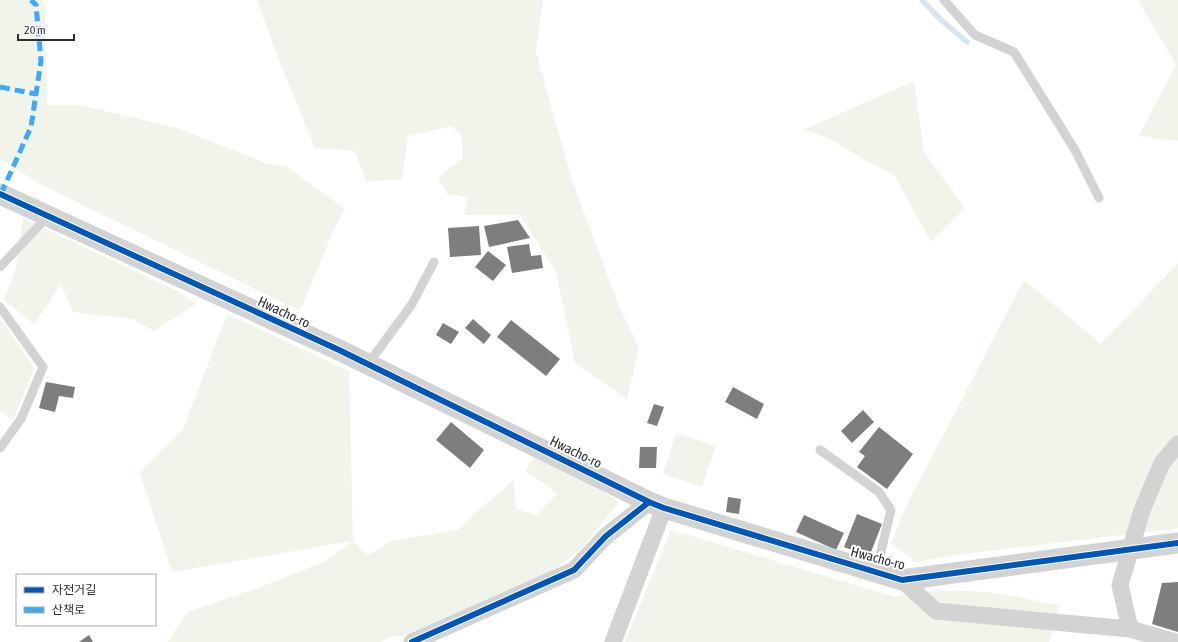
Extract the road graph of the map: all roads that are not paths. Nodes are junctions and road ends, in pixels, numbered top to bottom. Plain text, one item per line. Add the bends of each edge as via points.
1 (944, 0) edge
2 (0, 194) edge
3 (1099, 198) dead end
4 (48, 216) junction
5 (434, 262) dead end
6 (0, 267) edge
7 (0, 307) edge
8 (368, 364) junction
9 (1178, 444) edge
10 (0, 448) edge
11 (820, 450) dead end
12 (657, 505) junction
13 (1178, 543) edge
14 (1130, 550) junction
15 (876, 572) junction
16 (902, 580) junction
17 (1130, 629) junction
18 (412, 642) edge
19 (613, 642) edge
20 (1176, 642) edge

1 - 3 lane via 975,35 1014,52 1075,150
2 - 4 street, Hwacho-ro
4 - 6 lane
4 - 8 street, Hwacho-ro
5 - 8 lane via 412,304
7 - 10 lane via 43,367 20,419
8 - 12 street, Hwacho-ro
9 - 14 street via 1162,463 1142,510
11 - 15 lane via 879,492 891,510
12 - 15 street, Hwacho-ro
12 - 18 street via 606,536 574,570
12 - 19 street
13 - 14 street, Hwacho-ro
14 - 16 street, Hwacho-ro
14 - 17 street via 1120,585
15 - 16 street, Hwacho-ro
16 - 17 street via 936,611
17 - 20 street

